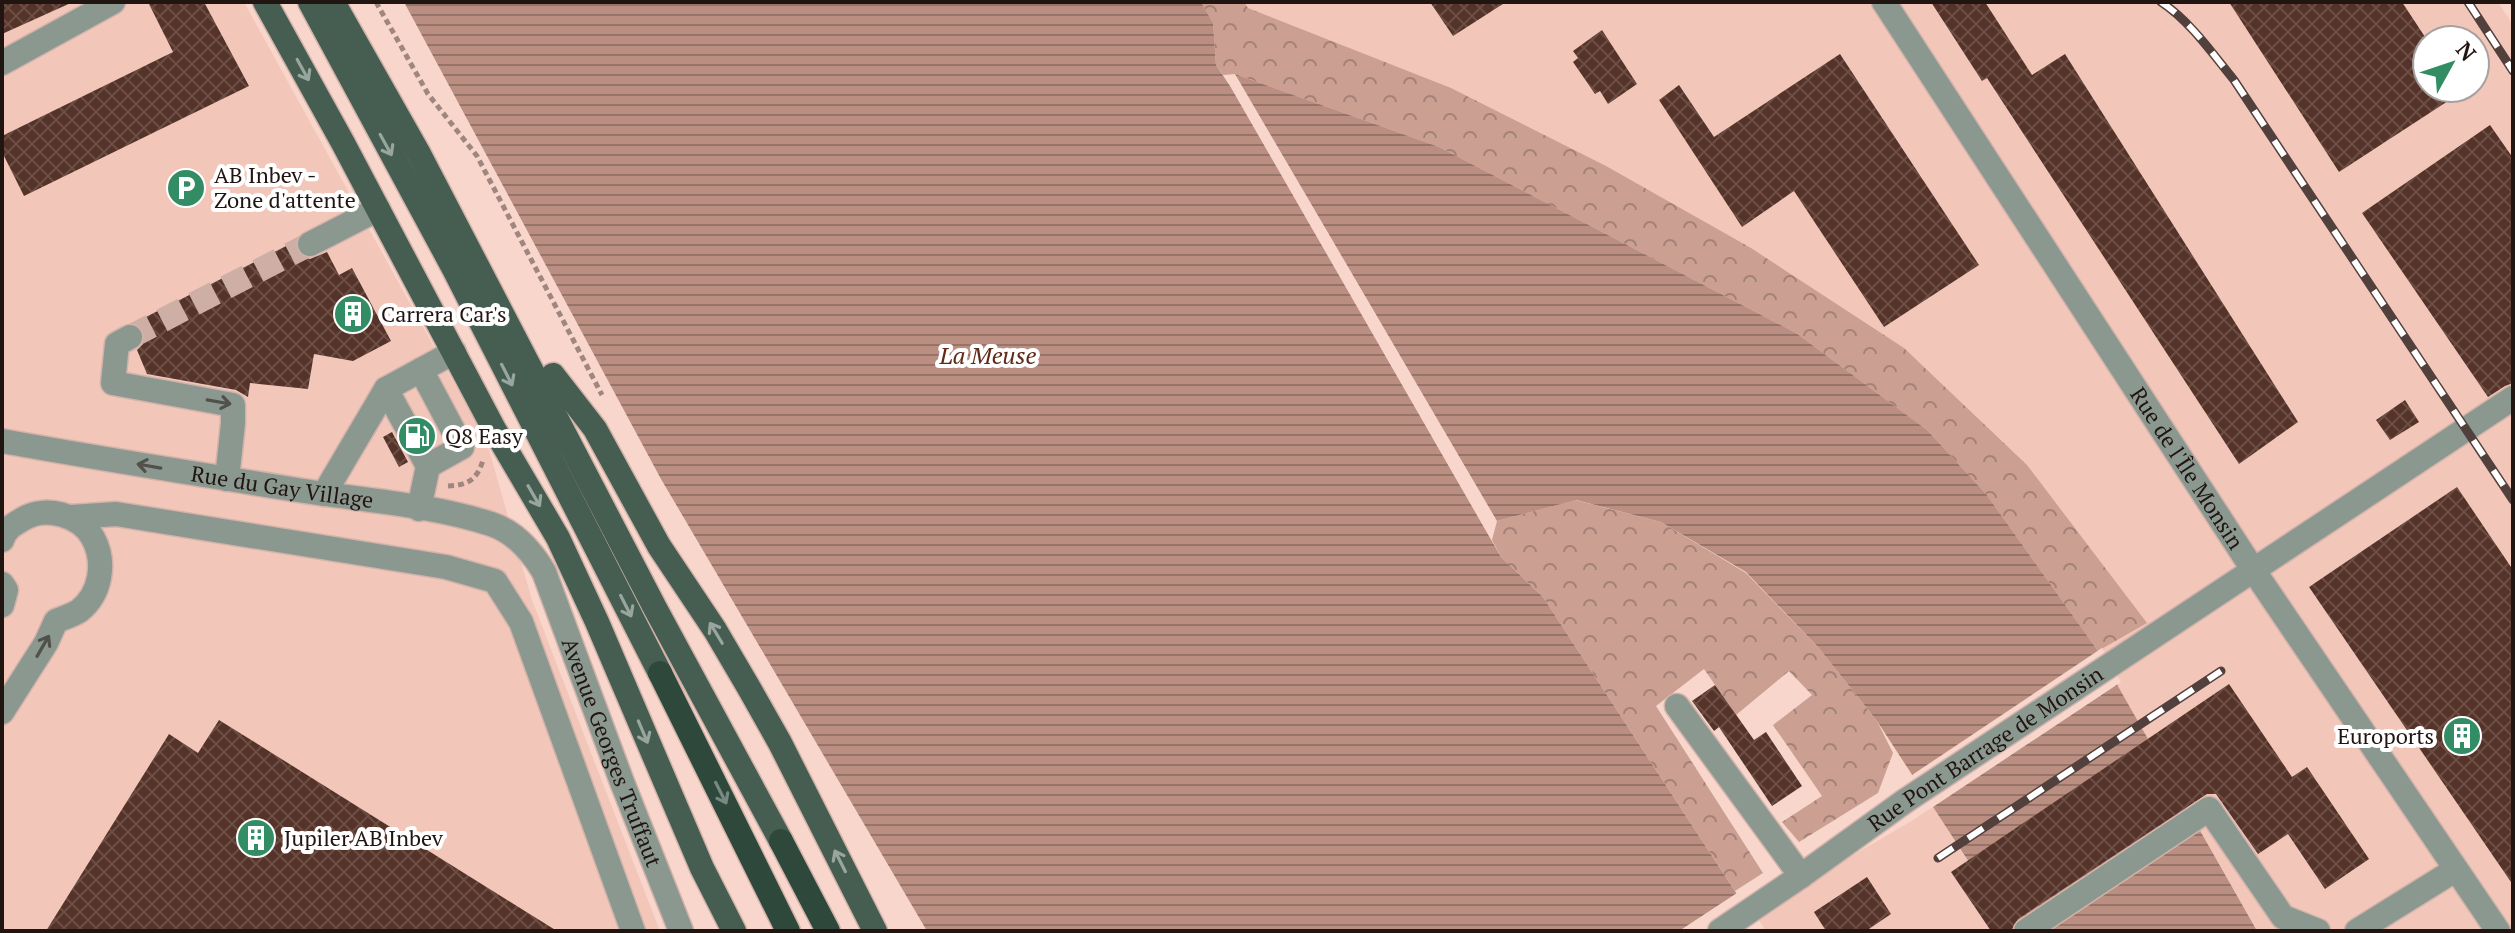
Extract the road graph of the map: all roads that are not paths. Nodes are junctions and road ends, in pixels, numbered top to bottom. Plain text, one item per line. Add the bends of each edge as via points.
1 (113, 2) edge
2 (265, 2) edge
3 (297, 2) edge
4 (310, 2) edge
5 (333, 2) edge
6 (352, 2) edge
7 (1884, 2) edge
8 (2, 63) edge
9 (348, 76) junction
10 (378, 209) junction
11 (310, 244) tunnel mouth
12 (130, 337) tunnel mouth
13 (454, 352) junction
14 (421, 370) junction
15 (553, 375) junction
16 (386, 389) junction
17 (2513, 398) edge
18 (2, 441) edge
19 (428, 466) junction
20 (227, 479) junction
21 (324, 494) junction
22 (419, 509) junction
23 (71, 517) junction
24 (2, 540) edge
25 (2254, 571) junction
26 (544, 572) joint
27 (2, 584) edge
28 (2, 605) edge
29 (660, 673) joint
30 (1677, 706) dead end
31 (2, 712) edge
32 (781, 841) junction
33 (2455, 870) junction
34 (1801, 876) junction
35 (633, 931) edge
36 (681, 931) edge
37 (734, 931) edge
38 (788, 931) edge
39 (828, 931) edge
40 (875, 931) edge
41 (1720, 931) edge
42 (2026, 931) edge
43 (2318, 931) edge
44 (2357, 931) edge
45 (2498, 931) edge

1 - 8 street
2 -> 10 main road
3 - 9 main road
4 - 9 main road
5 - 32 main road via 426,167
6 - 15 main road
7 - 25 street, Rue de l'Île Monsin
9 -> 29 main road via 454,269
10 - 11 street
10 - 13 main road
12 -> 20 street via 117,344 113,383 233,405
13 - 14 street
13 -> 37 main road via 565,551
14 - 16 street
14 - 19 street via 462,447
15 - 32 main road via 746,752
40 -> 15 main road via 749,688 659,546 595,429
16 - 19 street
16 - 21 street
17 - 25 street, Rue Pont Barrage de Monsin
20 -> 18 street, Rue du Gay Village
19 - 22 street
20 - 21 street, Rue du Gay Village
21 - 22 street, Rue du Gay Village
22 - 26 street, Rue du Gay Village via 492,524 522,541
23 - 24 street via 29,515 6,530
31 -> 23 street via 56,621 79,611 98,587 101,569 93,537
23 - 35 street via 116,514 446,567 495,581 521,622
25 - 33 street, Rue de l'Île Monsin
25 - 34 street, Rue Pont Barrage de Monsin via 1905,801
26 - 36 street, Avenue Georges Truffaut
27 - 28 street
29 -> 38 highway
30 - 34 street
32 - 39 highway
33 - 44 street
33 - 45 street, Rue de l'Île Monsin
34 - 41 street, Rue Pont Barrage de Monsin
42 - 43 street via 2209,809 2283,917

